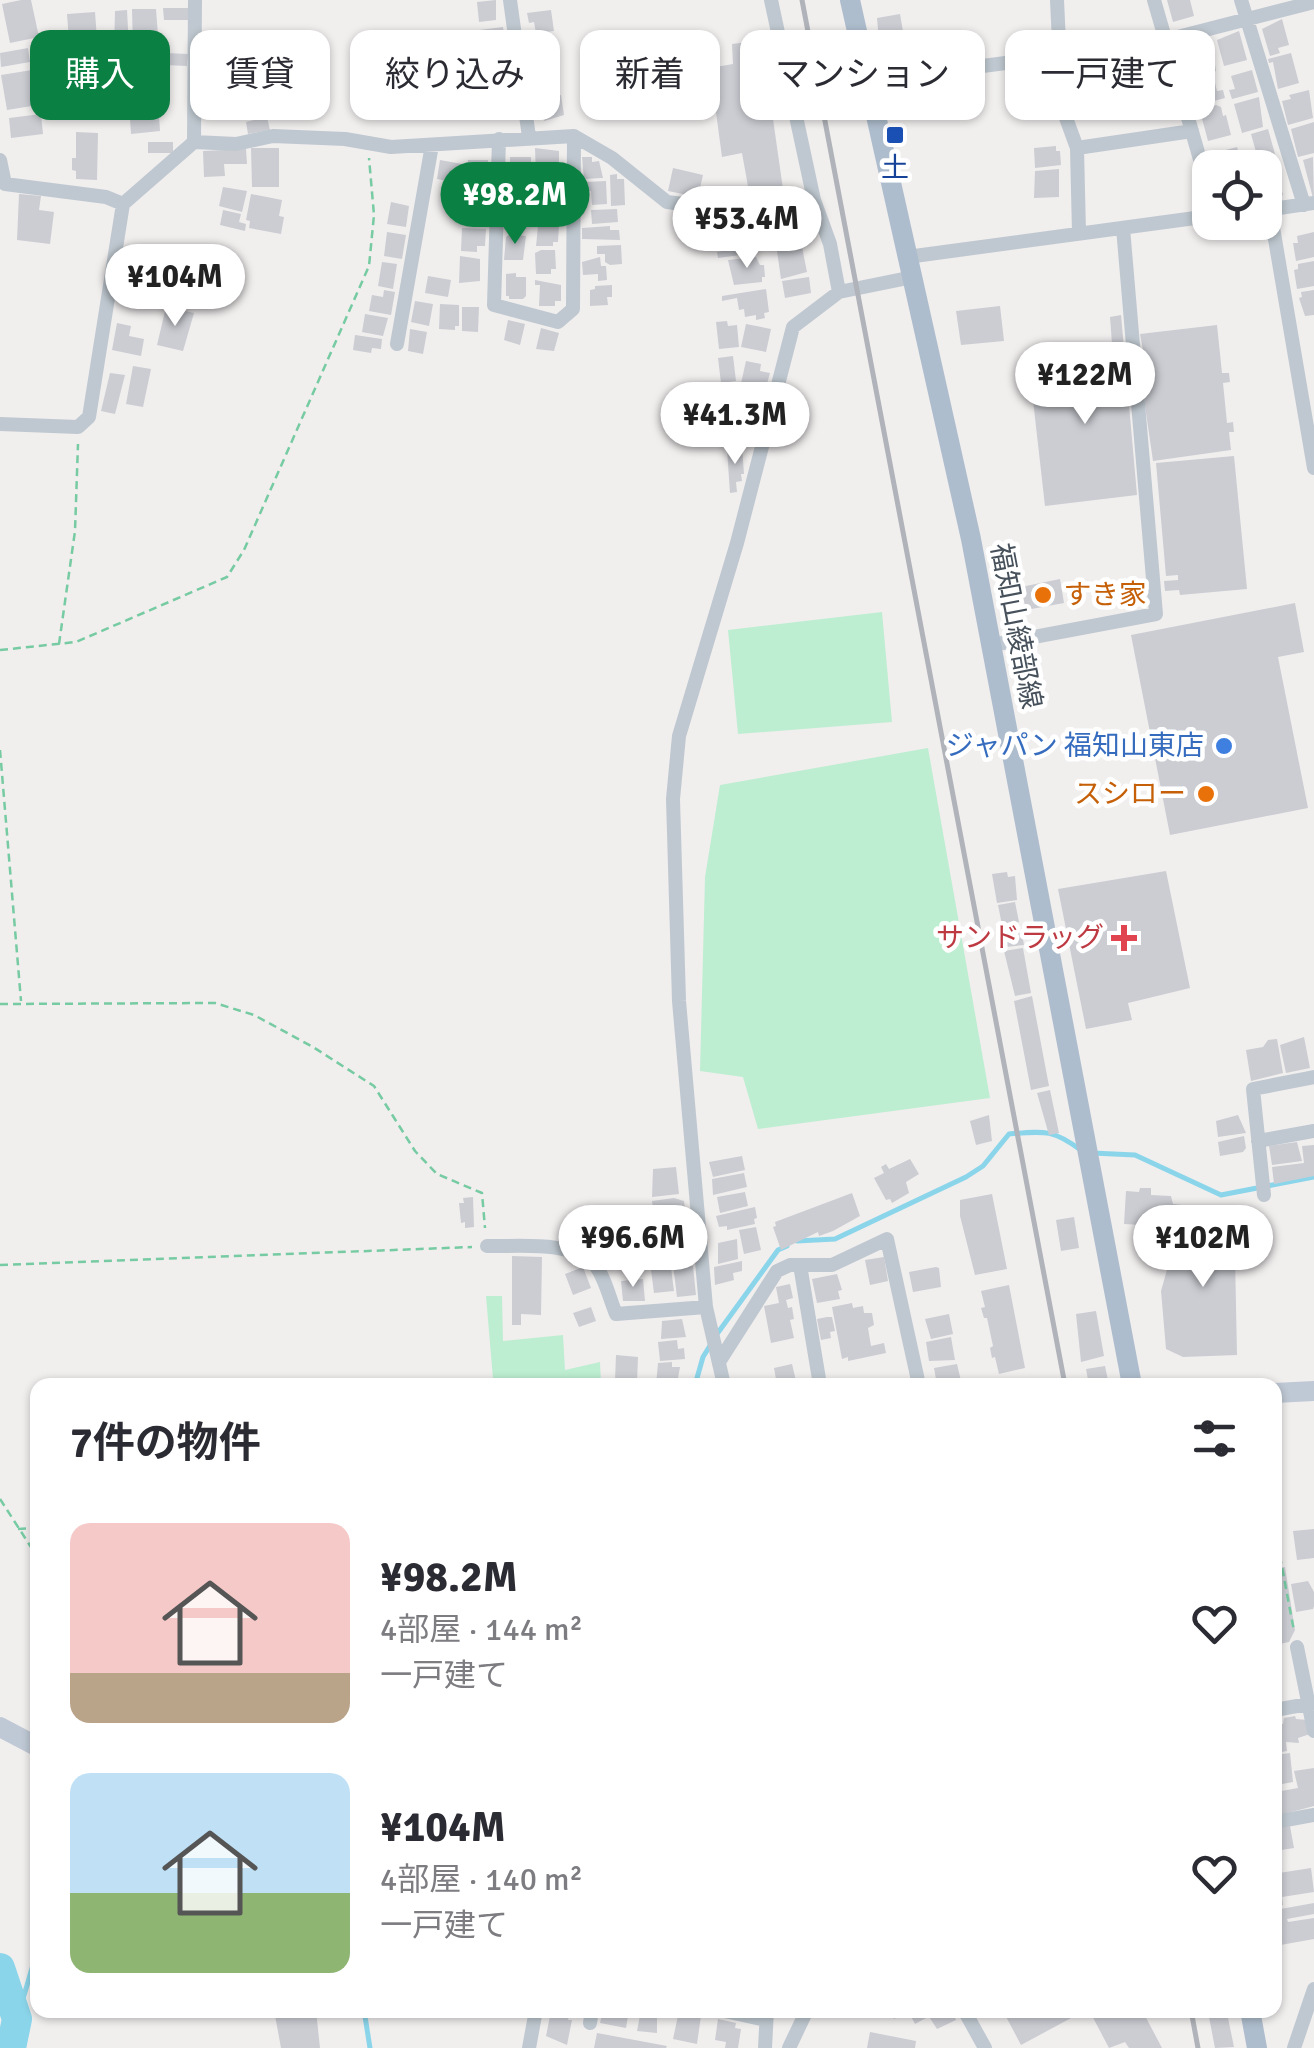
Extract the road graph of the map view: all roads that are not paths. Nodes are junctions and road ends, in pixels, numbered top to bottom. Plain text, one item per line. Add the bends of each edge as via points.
1 (196, 0) edge
2 (510, 0) edge
3 (771, 0) edge
4 (850, 0) edge
5 (1057, 0) edge
6 (1154, 0) edge
7 (1241, 0) edge
8 (1314, 2) edge
9 (1246, 18) junction
10 (1059, 30) edge
11 (1163, 30) edge
12 (1202, 30) edge
13 (1067, 120) edge
14 (1189, 120) edge
15 (1192, 131) junction
16 (529, 136) junction
17 (574, 136) junction
18 (499, 139) junction
19 (194, 142) junction
20 (432, 145) junction
21 (1077, 148) junction
22 (1197, 150) edge
23 (0, 160) edge
24 (814, 200) junction
25 (122, 204) junction
26 (1309, 204) edge
27 (1282, 208) edge
28 (1192, 218) edge
29 (1123, 228) junction
30 (1079, 232) junction
31 (1273, 240) edge
32 (910, 267) junction
33 (839, 292) junction
34 (397, 344) dead end
35 (0, 424) edge
36 (1314, 468) edge
37 (992, 645) junction
38 (1314, 1077) edge
39 (1314, 1131) edge
40 (1258, 1141) junction
41 (1264, 1195) dead end
42 (487, 1246) road end
43 (800, 1265) junction
44 (708, 1314) junction
45 (718, 1357) junction
46 (722, 1378) edge
47 (819, 1378) edge
48 (918, 1378) edge
49 (1131, 1378) edge
50 (1314, 1391) edge
51 (1282, 1393) edge
52 (1297, 1648) road end
53 (1311, 1703) edge
54 (1282, 1709) edge
55 (0, 1727) edge
56 (1314, 1731) edge
57 (30, 1744) edge
58 (1314, 1815) edge
59 (1282, 1821) edge
60 (1314, 1988) edge
61 (535, 2018) edge
62 (767, 2018) edge
63 (802, 2018) edge
64 (969, 2018) edge
65 (1251, 2018) edge
66 (529, 2048) edge
67 (765, 2048) edge
68 (789, 2048) edge
69 (986, 2048) edge
70 (1257, 2048) edge
71 (1294, 2048) edge

1 - 19 street
2 - 16 street
3 - 24 street
4 - 32 main road, 福知山綾部線
5 - 10 street
6 - 11 street
7 - 9 street
8 - 9 street
9 - 12 street
9 - 26 street
13 - 21 street
14 - 15 street
15 - 21 street
15 - 22 street
16 - 17 street
16 - 18 street
17 - 18 street via 573,308 558,322 494,305
17 - 24 street via 667,202 722,209
18 - 20 street
19 - 20 street via 236,144 274,136
19 - 25 street
20 - 34 street
21 - 30 street
23 - 25 street via 5,184
24 - 33 street
25 - 35 street via 89,417 78,428
26 - 27 street
28 - 29 street
29 - 30 street
29 - 37 street via 1156,614
30 - 32 street
31 - 36 street
32 - 33 street
32 - 37 main road, 福知山綾部線
33 - 44 street via 793,327 679,736 673,799 679,1001
37 - 49 main road, 福知山綾部線
38 - 40 street via 1253,1090
39 - 40 street
40 - 41 street
42 - 44 street via 578,1254 596,1265 616,1314
43 - 45 street via 777,1271
43 - 47 street
43 - 48 street via 832,1265 888,1239
44 - 45 street
45 - 46 street
50 - 51 street
52 - 53 street
53 - 54 street
53 - 56 street
55 - 57 street
58 - 59 street
60 - 71 street
61 - 66 street
62 - 67 street
63 - 68 street
64 - 69 street
65 - 70 main road

